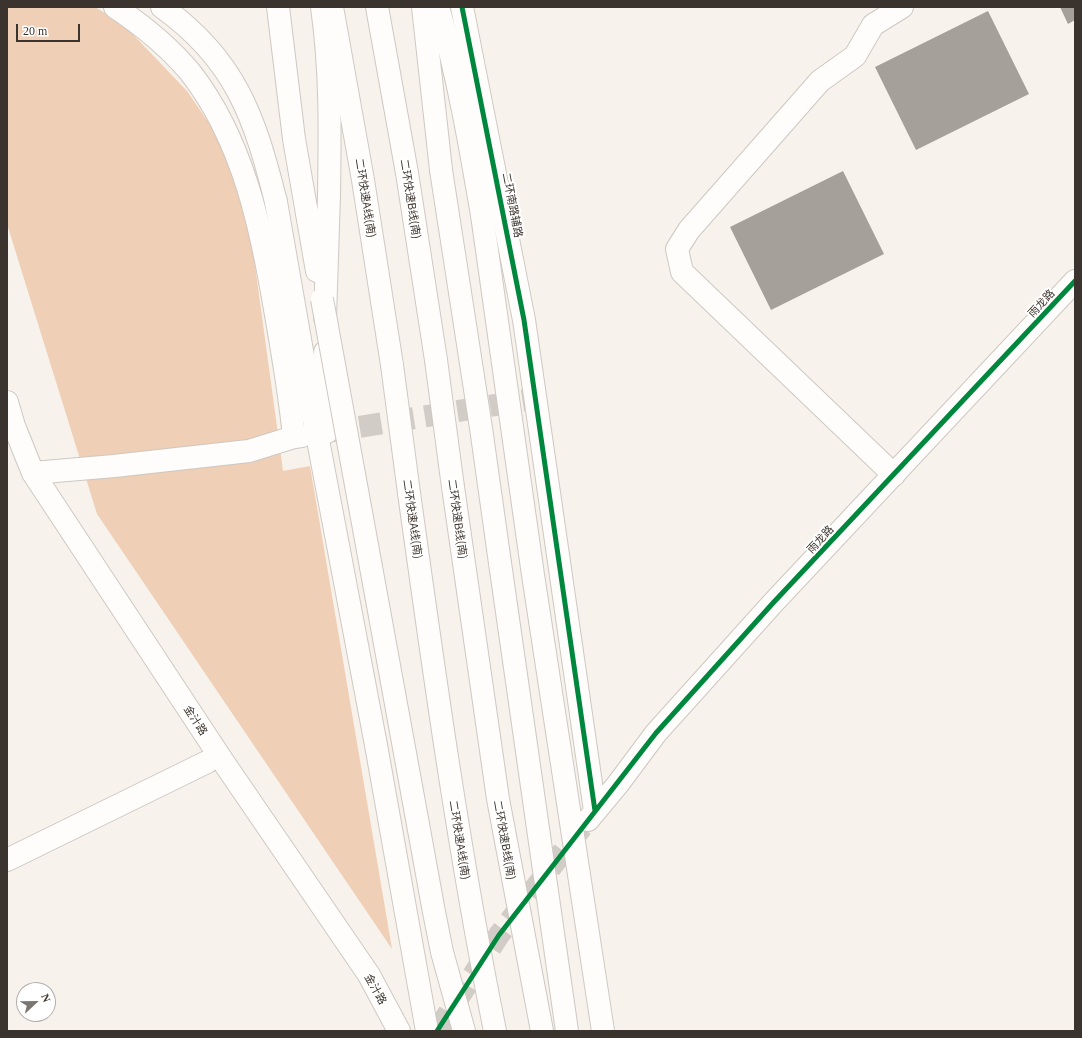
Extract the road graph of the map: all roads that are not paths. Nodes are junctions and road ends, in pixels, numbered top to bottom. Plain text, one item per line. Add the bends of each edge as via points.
1 (115, 7) edge
2 (162, 7) edge
3 (278, 7) edge
4 (322, 7) edge
5 (332, 7) edge
6 (377, 7) edge
7 (424, 7) edge
8 (438, 7) edge
9 (454, 7) edge
10 (462, 7) edge
11 (902, 7) edge
12 (482, 216) junction
13 (1075, 281) edge
14 (7, 402) edge
15 (10, 426) edge
16 (33, 473) junction
17 (894, 475) junction
18 (343, 572) junction
19 (207, 762) dead end
20 (591, 815) joint
21 (7, 860) edge
22 (399, 1031) edge
23 (427, 1031) edge
24 (464, 1031) edge
25 (495, 1031) edge
26 (542, 1031) edge
27 (567, 1031) edge
28 (603, 1031) edge

1 - 16 main road via 170,50 190,72 214,109 234,148 265,252 298,437 249,451
2 - 18 main road via 182,22 225,68 256,130 276,202
3 - 24 main road, bridge via 304,196 371,567 434,912
4 - 18 main road via 331,103 325,314 327,420 334,516
5 - 25 main road, 二环快速A线(南), bridge via 371,226 448,765
6 - 26 main road, 二环快速B线(南), bridge via 407,173 498,799
7 - 27 main road, bridge via 441,170 481,428
8 - 12 main road via 470,143
9 - 12 main road
10 - 20 main road, 二环南路辅路 via 511,250
11 - 17 main road via 873,25 855,56 820,81 689,230 677,250 682,272
12 - 28 main road
13 - 17 main road, 雨龙路
14 - 15 main road, 金汁路
15 - 16 main road, 金汁路
16 - 22 main road, 金汁路 via 220,757 369,975
17 - 20 main road, 雨龙路 via 773,603 656,733
18 - 23 main road via 374,730
19 - 21 main road

